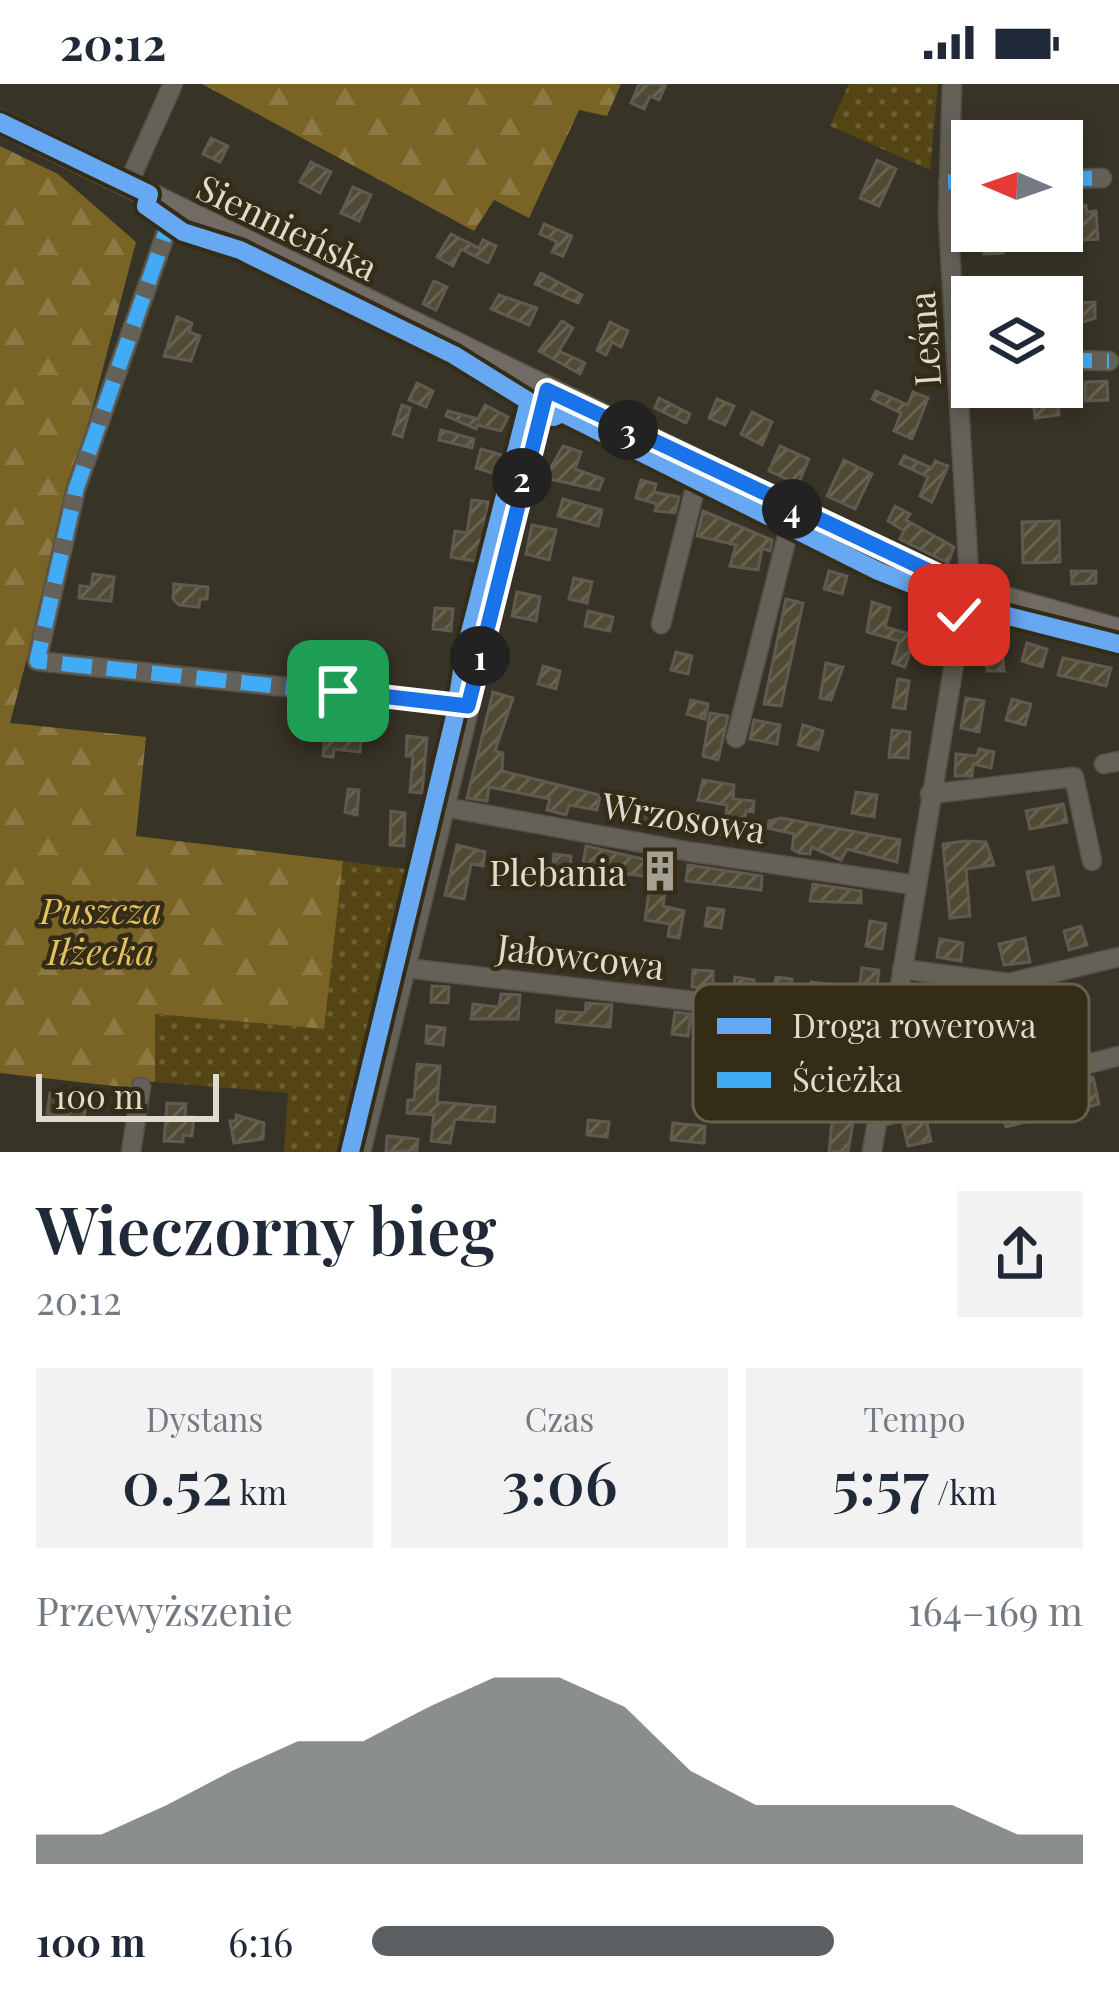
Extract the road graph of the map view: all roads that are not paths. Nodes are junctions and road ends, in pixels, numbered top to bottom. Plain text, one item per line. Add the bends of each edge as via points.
1 (173, 84) edge
2 (952, 84) edge
3 (0, 122) edge
4 (1083, 178) edge
5 (1102, 178) dead end
6 (948, 182) junction
7 (951, 182) edge
8 (128, 184) junction
9 (175, 207) junction
10 (957, 276) edge
11 (1083, 361) edge
12 (1108, 362) dead end
13 (547, 390) junction
14 (966, 408) edge
15 (701, 465) junction
16 (794, 509) junction
17 (965, 588) junction
18 (661, 624) dead end
19 (1119, 631) edge
20 (468, 706) junction
21 (736, 738) dead end
22 (930, 794) junction
23 (444, 807) junction
24 (1092, 861) dead end
25 (916, 884) junction
26 (1119, 957) edge
27 (406, 968) junction
28 (902, 969) junction
29 (900, 984) edge
30 (693, 1001) edge
31 (1119, 1056) edge
32 (1089, 1064) edge
33 (142, 1087) dead end
34 (877, 1122) edge
35 (131, 1152) edge
36 (361, 1152) edge
37 (872, 1152) edge

1 - 8 street
2 - 6 street, Leśna
3 - 8 main road, Siennieńska
4 - 5 street
6 - 7 street
6 - 10 street, Leśna
8 - 9 main road, Siennieńska
9 - 13 main road, Siennieńska
9 - 20 street via 76,489 37,661
11 - 12 street
13 - 15 main road, Siennieńska
13 - 20 street
14 - 17 street, Leśna
15 - 16 main road, Siennieńska
15 - 18 street
16 - 17 main road, Siennieńska
16 - 21 street
17 - 19 main road, Siennieńska
17 - 22 street, Leśna
20 - 23 street
22 - 24 street via 1074,777
22 - 25 street, Leśna
23 - 25 street, Wrzosowa
23 - 27 street
25 - 28 street, Leśna
26 - 28 street via 1010,983
27 - 30 street, Jałowcowa
27 - 36 street
28 - 29 street, Leśna
31 - 32 street
33 - 35 street
34 - 37 street, Leśna

